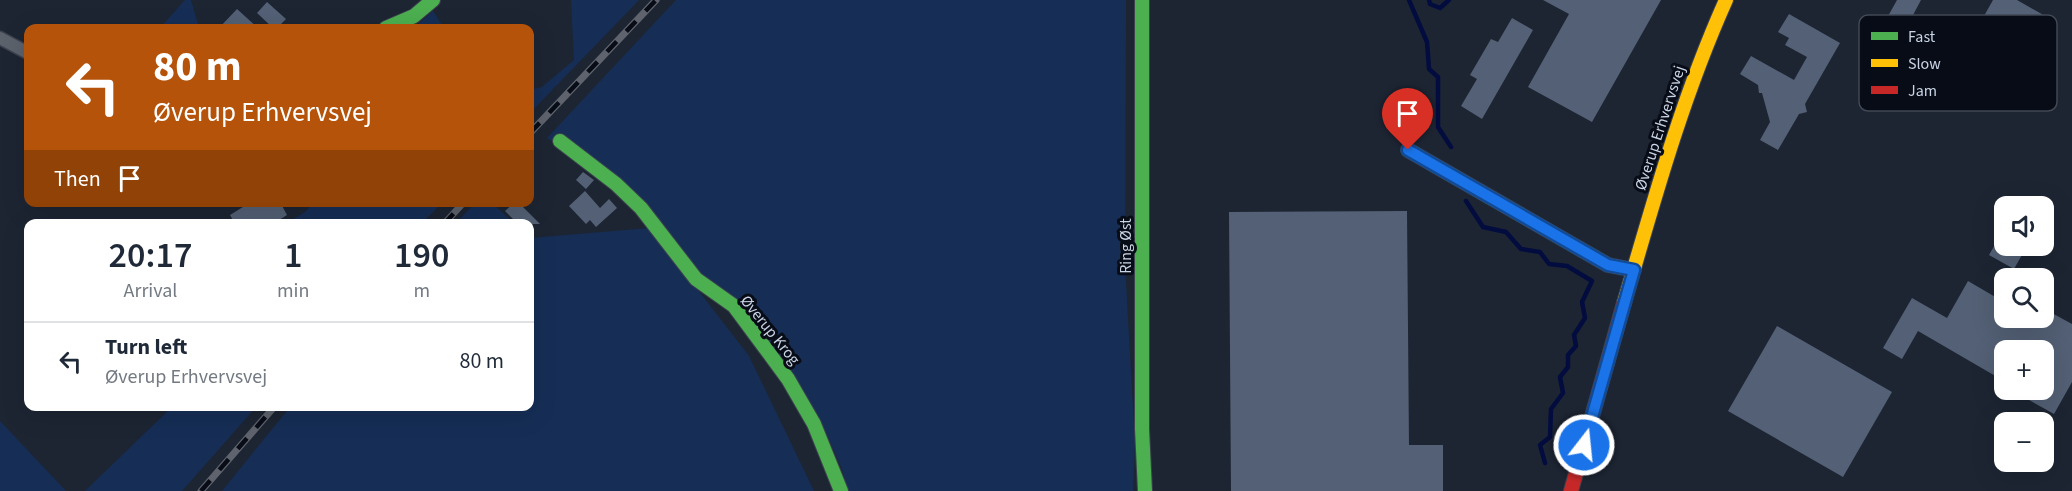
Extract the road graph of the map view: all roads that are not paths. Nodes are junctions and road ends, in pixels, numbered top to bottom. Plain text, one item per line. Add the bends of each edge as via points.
1 (433, 0) edge
2 (1142, 0) edge
3 (1726, 0) edge
4 (395, 24) edge
5 (0, 38) edge
6 (24, 51) edge
7 (560, 141) dead end
8 (1408, 150) dead end
9 (1634, 270) junction
10 (841, 491) edge
11 (1145, 491) edge
12 (1571, 491) edge

1 - 4 street via 414,16
2 - 11 street, Ring Øst
3 - 9 street, Øverup Erhvervsvej via 1701,55 1668,149
5 - 6 street
7 - 10 street, Øverup Krog via 616,184 696,279 734,306 814,424
8 - 9 street via 1608,265
9 - 12 street, Øverup Erhvervsvej

